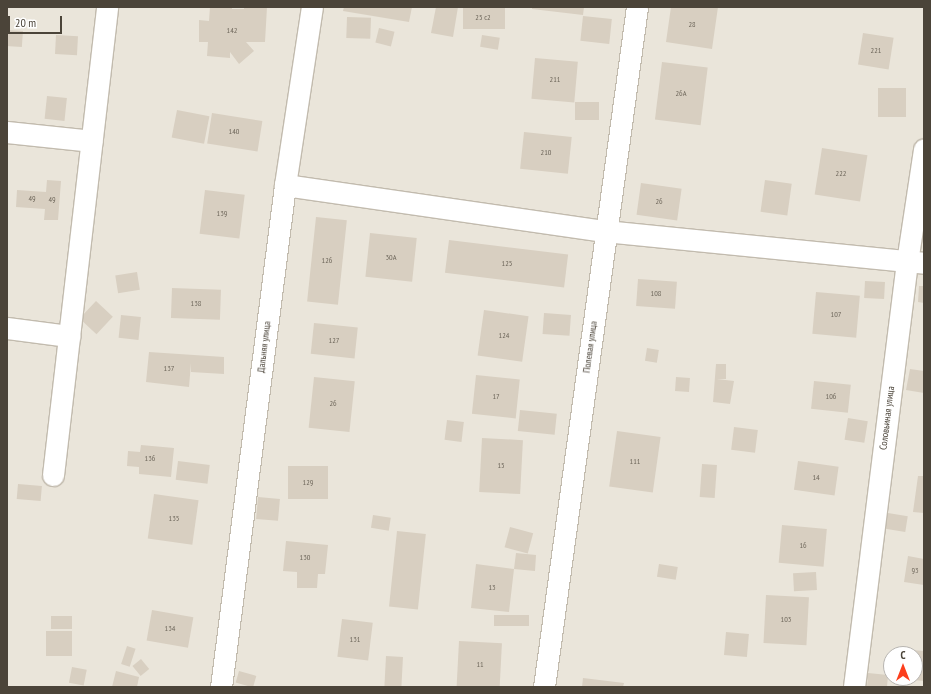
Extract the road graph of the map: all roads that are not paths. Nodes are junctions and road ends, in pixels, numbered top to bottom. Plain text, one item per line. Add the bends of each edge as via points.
1 (107, 7) edge
2 (312, 7) edge
3 (637, 7) edge
4 (7, 132) edge
5 (92, 141) junction
6 (924, 149) edge
7 (285, 185) junction
8 (605, 231) junction
9 (915, 262) edge
10 (7, 328) edge
11 (69, 336) junction
12 (53, 475) dead end
13 (221, 687) edge
14 (544, 687) edge
15 (854, 687) edge

1 - 5 street
2 - 7 street, Дальняя улица
3 - 8 street, Полевая улица
4 - 5 street
5 - 11 street
6 - 9 street, Соловьиная улица
7 - 8 street
7 - 13 street, Дальняя улица
8 - 9 street
8 - 14 street, Полевая улица
9 - 15 street, Соловьиная улица
10 - 11 street
11 - 12 street

